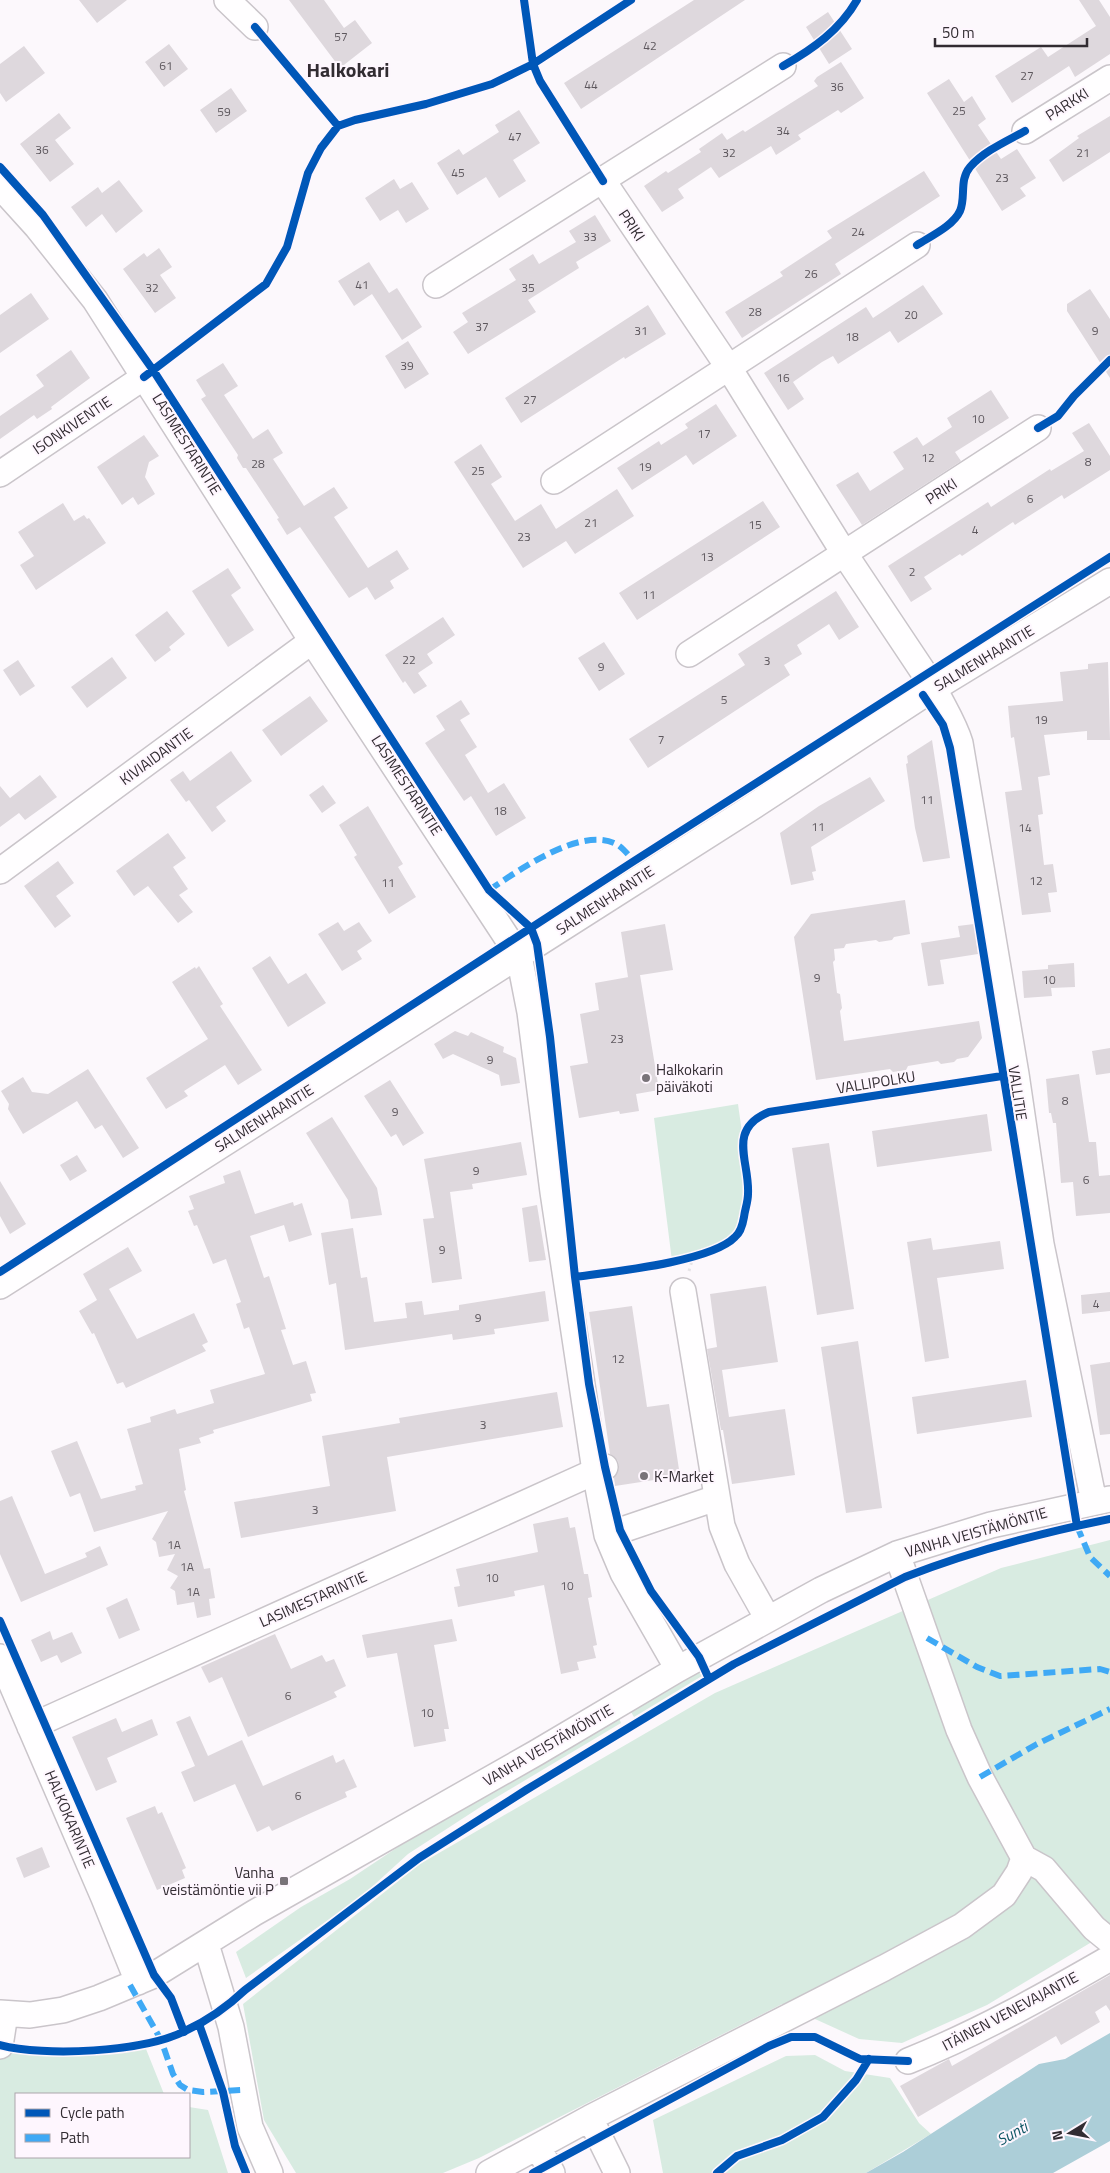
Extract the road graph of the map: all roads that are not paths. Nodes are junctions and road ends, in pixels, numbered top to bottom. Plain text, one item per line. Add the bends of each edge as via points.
1 (227, 0) edge
2 (255, 28) dead end
3 (783, 66) dead end
4 (1110, 78) edge
5 (1025, 130) dead end
6 (602, 182) junction
7 (0, 186) edge
8 (918, 244) dead end
9 (436, 286) dead end
10 (729, 368) junction
11 (144, 377) junction
12 (1038, 428) dead end
13 (0, 474) edge
14 (554, 482) dead end
15 (844, 553) junction
16 (1110, 581) edge
17 (312, 641) junction
18 (689, 654) dead end
19 (934, 688) junction
20 (0, 871) edge
21 (519, 956) junction
22 (0, 1286) edge
23 (683, 1291) dead end
24 (600, 1469) junction
25 (716, 1498) junction
26 (1102, 1500) edge
27 (607, 1534) junction
28 (897, 1554) junction
29 (768, 1619) junction
30 (0, 1656) edge
31 (678, 1668) junction
32 (30, 1727) junction
33 (1024, 1858) junction
34 (1110, 1942) edge
35 (206, 1944) junction
36 (1110, 1958) edge
37 (138, 1982) junction
38 (2, 2014) edge
39 (0, 2046) edge
40 (908, 2061) dead end
41 (590, 2118) junction
42 (538, 2147) junction
43 (270, 2173) edge
44 (489, 2173) edge
45 (552, 2173) edge
46 (617, 2173) edge

1 - 2 street
3 - 6 street
4 - 5 street, PARKKI
6 - 9 street
6 - 10 street, PRIKI
7 - 11 street, LASIMESTARINTIE via 37,226 95,300
8 - 10 street
10 - 14 street
10 - 15 street, PRIKI
11 - 13 street, ISONKIVENTIE
11 - 17 street, LASIMESTARINTIE
12 - 15 street, PRIKI
15 - 18 street, PRIKI
15 - 19 street, PRIKI
16 - 19 street, SALMENHAANTIE
17 - 20 street, KIVIAIDANTIE
17 - 21 street, LASIMESTARINTIE
19 - 21 street, SALMENHAANTIE
19 - 26 street, VALLITIE via 953,722 960,743 1041,1244
21 - 22 street, SALMENHAANTIE
21 - 24 street, LASIMESTARINTIE
23 - 25 street
24 - 27 street, LASIMESTARINTIE
24 - 32 street, LASIMESTARINTIE
25 - 27 street
25 - 29 street via 722,1526 737,1564
26 - 28 street, VANHA VEISTÄMÖNTIE via 991,1525
27 - 31 street, LASIMESTARINTIE via 623,1573
28 - 29 street, VANHA VEISTÄMÖNTIE
28 - 33 street via 959,1730 980,1777
29 - 31 street, VANHA VEISTÄMÖNTIE
30 - 32 street, HALKOKARINTIE
31 - 35 street, VANHA VEISTÄMÖNTIE via 254,1913
32 - 37 street, HALKOKARINTIE
33 - 34 street via 1044,1869
33 - 41 street via 1004,1895 962,1926
35 - 37 street, VANHA VEISTÄMÖNTIE
35 - 43 street via 228,2017 250,2127
36 - 40 street, ITÄINEN VENEVAJANTIE via 952,2044
37 - 38 street, VANHA VEISTÄMÖNTIE via 63,2010 30,2015
38 - 39 street
41 - 42 street
41 - 46 street
42 - 44 street
42 - 45 street

